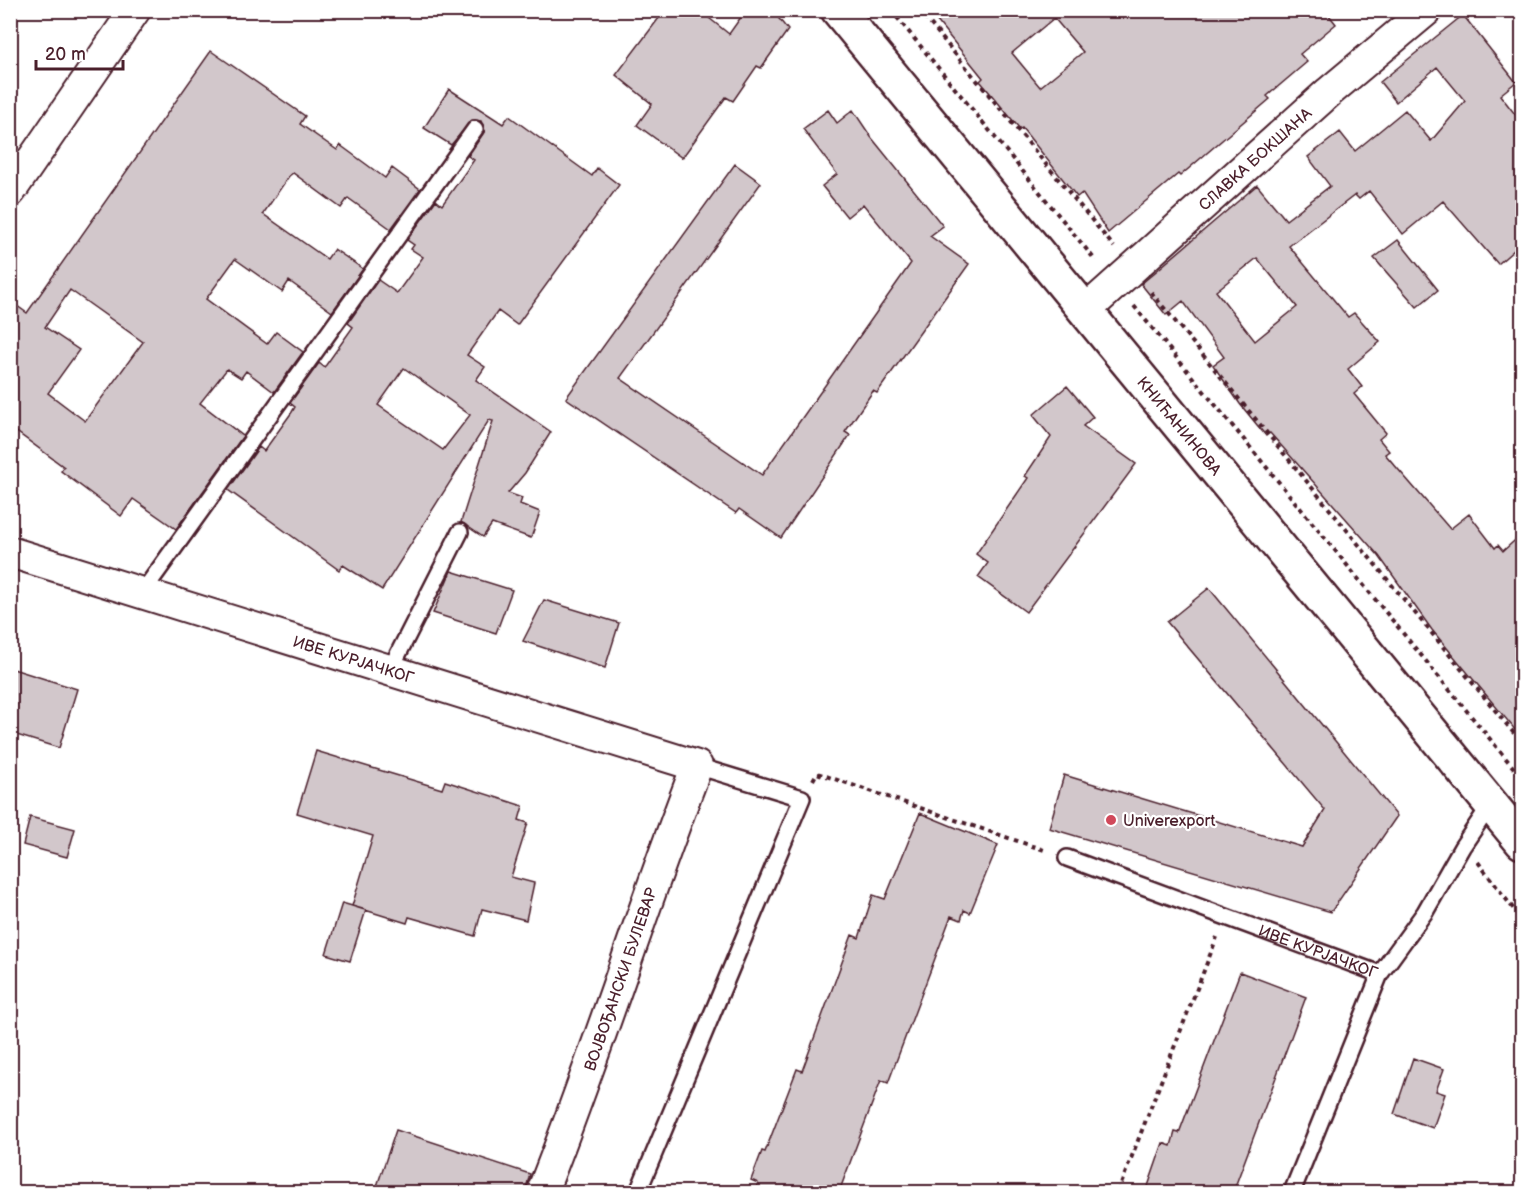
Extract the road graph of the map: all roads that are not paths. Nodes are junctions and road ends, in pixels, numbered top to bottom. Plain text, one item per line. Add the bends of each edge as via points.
1 (135, 10) edge
2 (838, 10) edge
3 (1427, 10) edge
4 (475, 129) dead end
5 (10, 192) edge
6 (1085, 311) junction
7 (460, 532) dead end
8 (10, 552) edge
9 (142, 593) junction
10 (390, 670) junction
11 (697, 766) junction
12 (1491, 804) junction
13 (1522, 842) edge
14 (1067, 858) road end
15 (1380, 974) junction
16 (542, 1192) edge
17 (638, 1192) edge
18 (1292, 1192) edge

1 - 5 street
2 - 6 main road, КНИЋАНИНОВА
3 - 6 street, СЛАВКА БОКШАНА via 1329,92
4 - 9 lane
6 - 12 main road, КНИЋАНИНОВА
7 - 10 lane
8 - 9 street, ИВЕ КУРЈАЧКОГ
9 - 10 street, ИВЕ КУРЈАЧКОГ
10 - 11 street, ИВЕ КУРЈАЧКОГ
11 - 16 street, ВОЈВОЂАНСКИ БУЛЕВАР via 640,915 578,1103
11 - 17 lane via 802,798
12 - 13 main road, КНИЋАНИНОВА
12 - 15 lane, ИВЕ КУРЈАЧКОГ via 1425,912
14 - 15 lane, ИВЕ КУРЈАЧКОГ
15 - 18 lane

